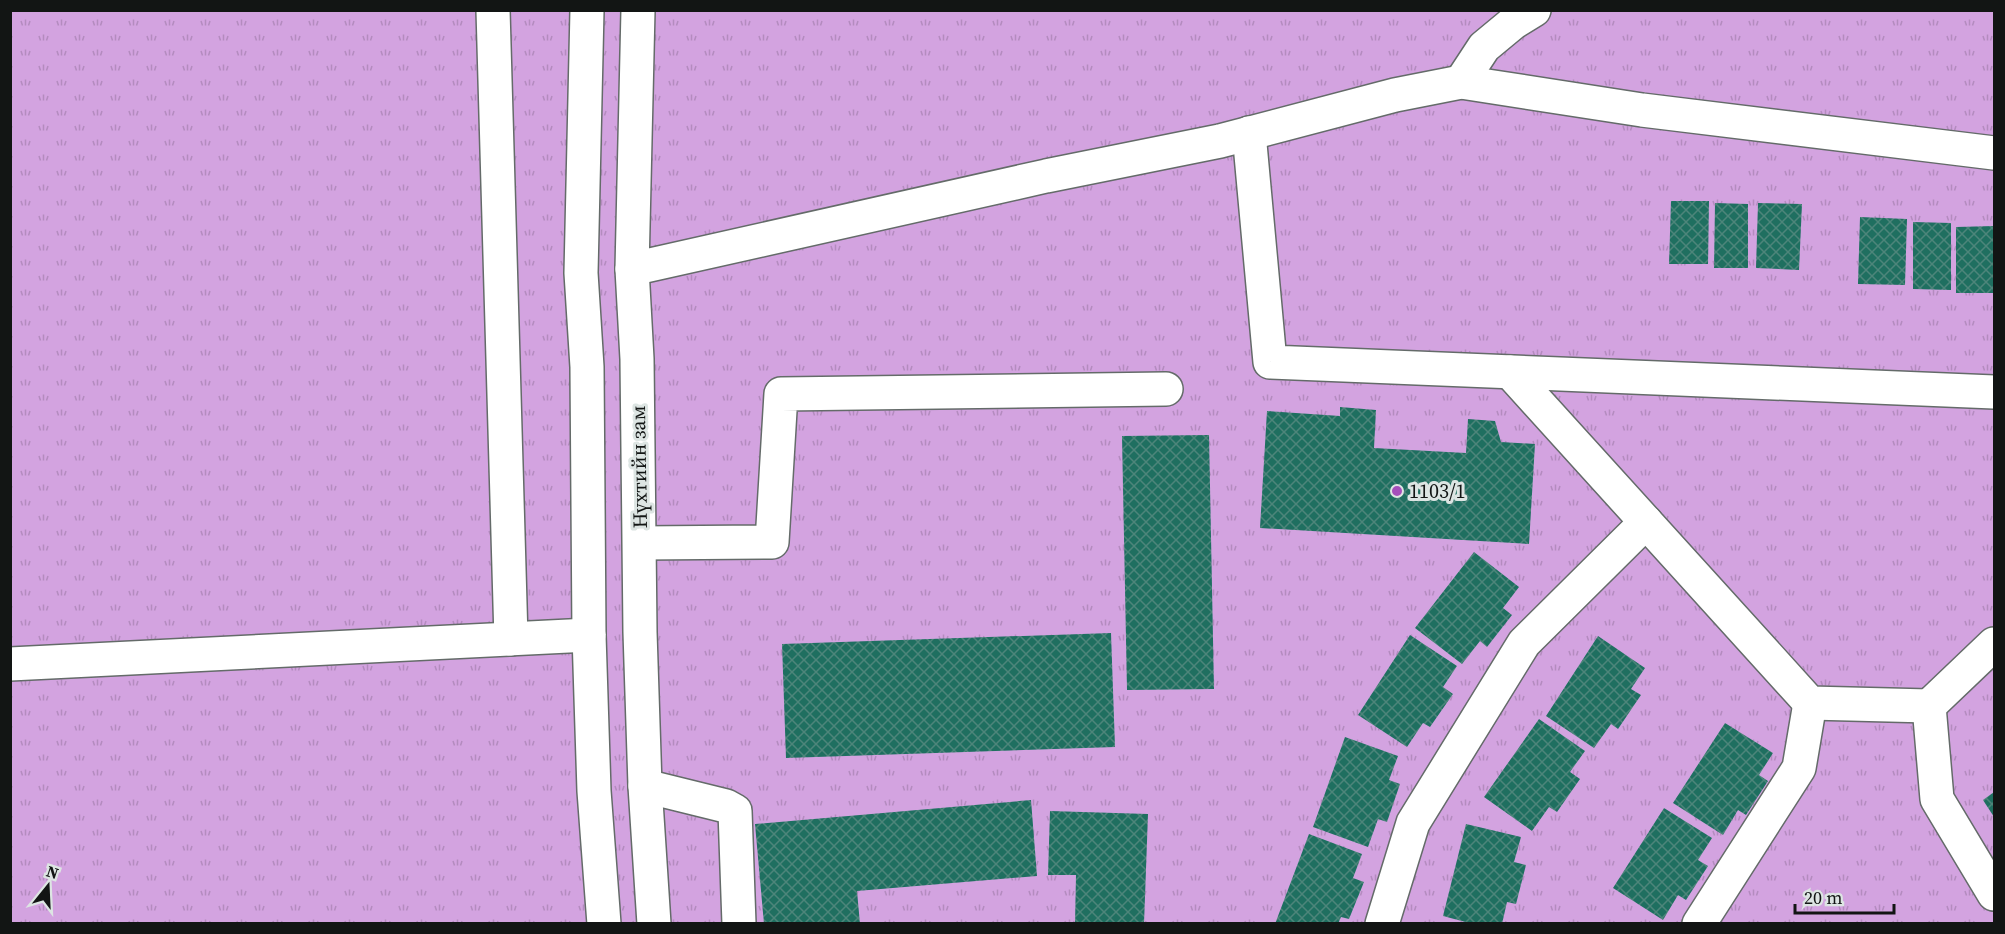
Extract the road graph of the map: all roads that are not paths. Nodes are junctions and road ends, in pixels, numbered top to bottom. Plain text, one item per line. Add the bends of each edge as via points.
1 (493, 10) edge
2 (587, 10) edge
3 (638, 10) edge
4 (1534, 10) edge
5 (1461, 82) junction
6 (1250, 133) junction
7 (1995, 153) edge
8 (632, 269) junction
9 (1510, 372) junction
10 (1166, 389) dead end
11 (1995, 392) edge
12 (1646, 522) junction
13 (640, 543) junction
14 (589, 635) junction
15 (511, 639) junction
16 (1995, 644) edge
17 (10, 664) edge
18 (1810, 703) junction
19 (1929, 706) junction
20 (645, 786) junction
21 (1995, 894) edge
22 (604, 924) edge
23 (654, 924) edge
24 (739, 924) edge
25 (1382, 924) edge
26 (1700, 924) edge

1 - 15 street
2 - 14 street via 581,273 587,367
3 - 8 street, Нүхтийн зам
4 - 5 street via 1484,47
5 - 6 street
5 - 7 street via 1641,110
6 - 8 street
6 - 9 street via 1270,362
8 - 13 street, Нүхтийн зам
9 - 11 street
9 - 12 street
10 - 13 street via 781,394 772,542
12 - 18 street
12 - 25 street via 1524,643 1413,823
13 - 20 street, Нүхтийн зам
14 - 15 street
14 - 22 street via 594,791
15 - 17 street
16 - 19 street
18 - 19 street
18 - 26 street via 1799,768
19 - 21 street via 1937,799
20 - 23 street, Нүхтийн зам
20 - 24 street via 735,811

